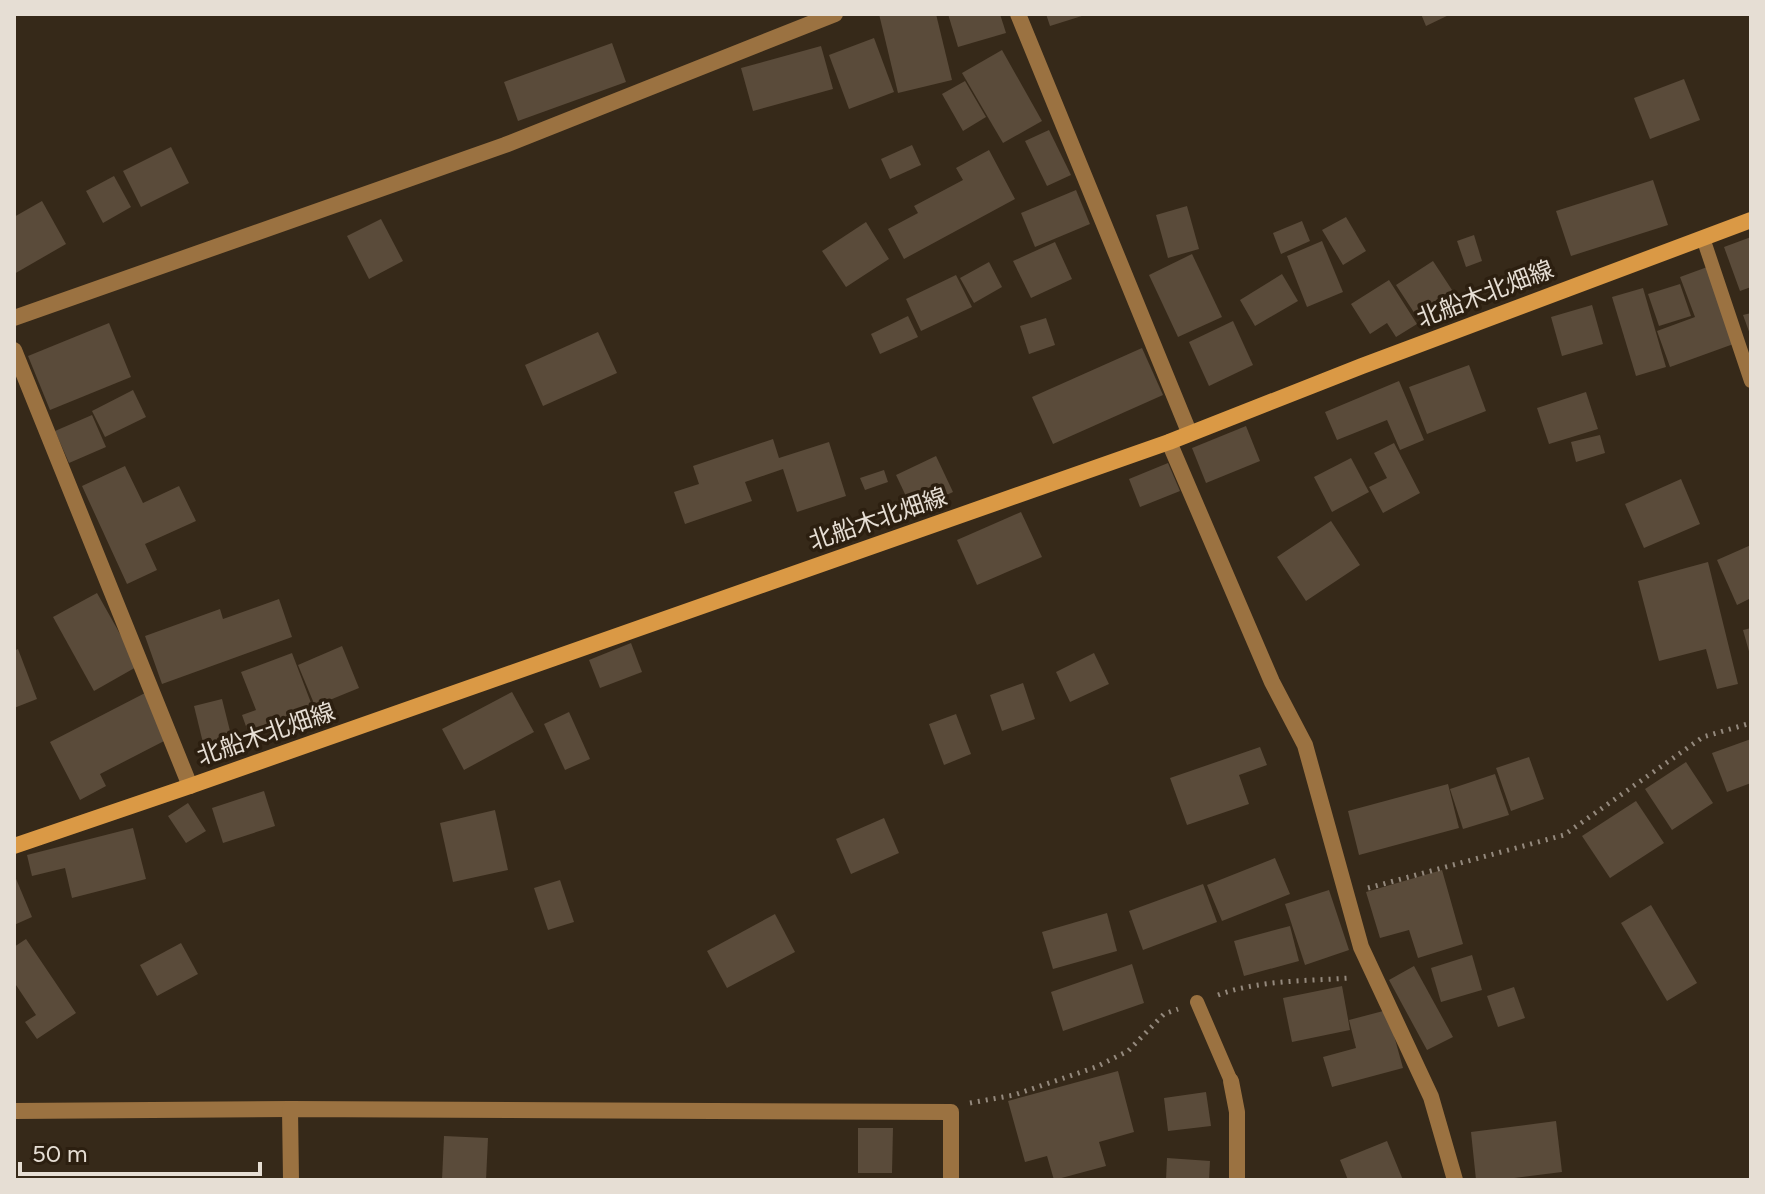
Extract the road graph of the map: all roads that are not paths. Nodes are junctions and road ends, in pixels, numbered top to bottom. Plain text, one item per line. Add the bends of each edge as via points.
1 (835, 14) edge
2 (1018, 14) edge
3 (1751, 220) edge
4 (1703, 238) junction
5 (14, 318) edge
6 (14, 350) edge
7 (1751, 381) edge
8 (1189, 432) junction
9 (1169, 442) junction
10 (190, 786) junction
11 (14, 846) edge
12 (1197, 1002) road end
13 (1231, 1081) joint
14 (290, 1109) junction
15 (14, 1111) edge
16 (291, 1180) edge
17 (951, 1180) edge
18 (1237, 1180) edge
19 (1455, 1180) edge

1 - 5 street via 505,145
2 - 8 street
3 - 4 main road, 北船木北畑線
4 - 7 lane
4 - 8 main road, 北船木北畑線
6 - 10 street
8 - 9 main road, 北船木北畑線
9 - 10 main road, 北船木北畑線
9 - 19 street via 1272,682 1305,745 1361,947 1431,1097
10 - 11 main road, 北船木北畑線
12 - 13 lane
13 - 18 street via 1237,1112
14 - 15 street
14 - 16 street
14 - 17 street via 951,1112

